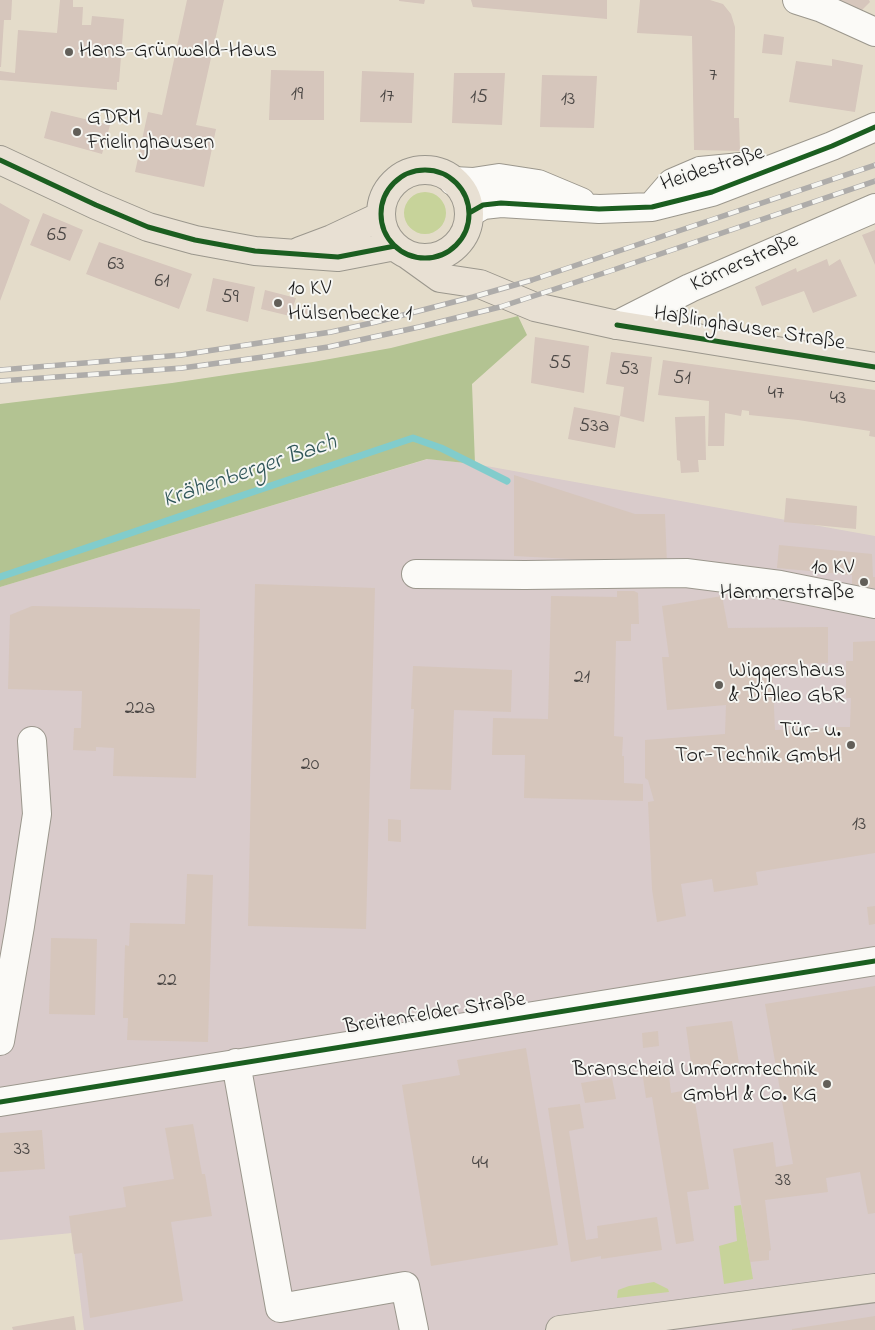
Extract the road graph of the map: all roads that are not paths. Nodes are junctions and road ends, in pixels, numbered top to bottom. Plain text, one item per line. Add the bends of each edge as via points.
1 (813, 3) edge
2 (875, 32) edge
3 (874, 127) edge
4 (0, 160) edge
5 (453, 181) junction
6 (875, 208) edge
7 (598, 209) junction
8 (469, 214) junction
9 (381, 216) junction
10 (460, 242) junction
11 (401, 250) junction
12 (294, 253) junction
13 (480, 284) junction
14 (617, 325) junction
15 (875, 367) edge
16 (416, 574) dead end
17 (875, 604) edge
18 (32, 742) dead end
19 (875, 960) edge
20 (0, 1041) edge
21 (236, 1063) junction
22 (0, 1102) edge
23 (875, 1288) edge
24 (675, 1322) edge
25 (414, 1330) edge
26 (560, 1330) edge

1 - 2 street
3 - 7 street, Heidestraße via 712,192 652,206
4 - 12 main road via 148,226 195,240 255,251
5 - 7 street, Heidestraße via 499,178 538,184
5 - 8 main road via 465,195
5 - 9 main road via 439,173 424,170 405,176 392,186 385,197
6 - 14 street, Körnerstraße via 690,288
7 - 8 street, Heidestraße via 501,204 483,205
8 - 10 main road
9 - 11 main road via 386,234
9 - 12 main road
10 - 11 main road via 431,258
10 - 13 main road via 462,254
11 - 12 main road via 338,257
11 - 13 main road, Haßlinghauser Straße via 440,278
13 - 14 main road, Haßlinghauser Straße via 535,307
14 - 15 main road, Haßlinghauser Straße
16 - 17 street via 686,573 780,585
18 - 20 street via 37,814
19 - 21 street, Breitenfelder Straße
21 - 22 street, Breitenfelder Straße
21 - 25 street via 280,1308 405,1286
23 - 24 main road
24 - 26 main road

